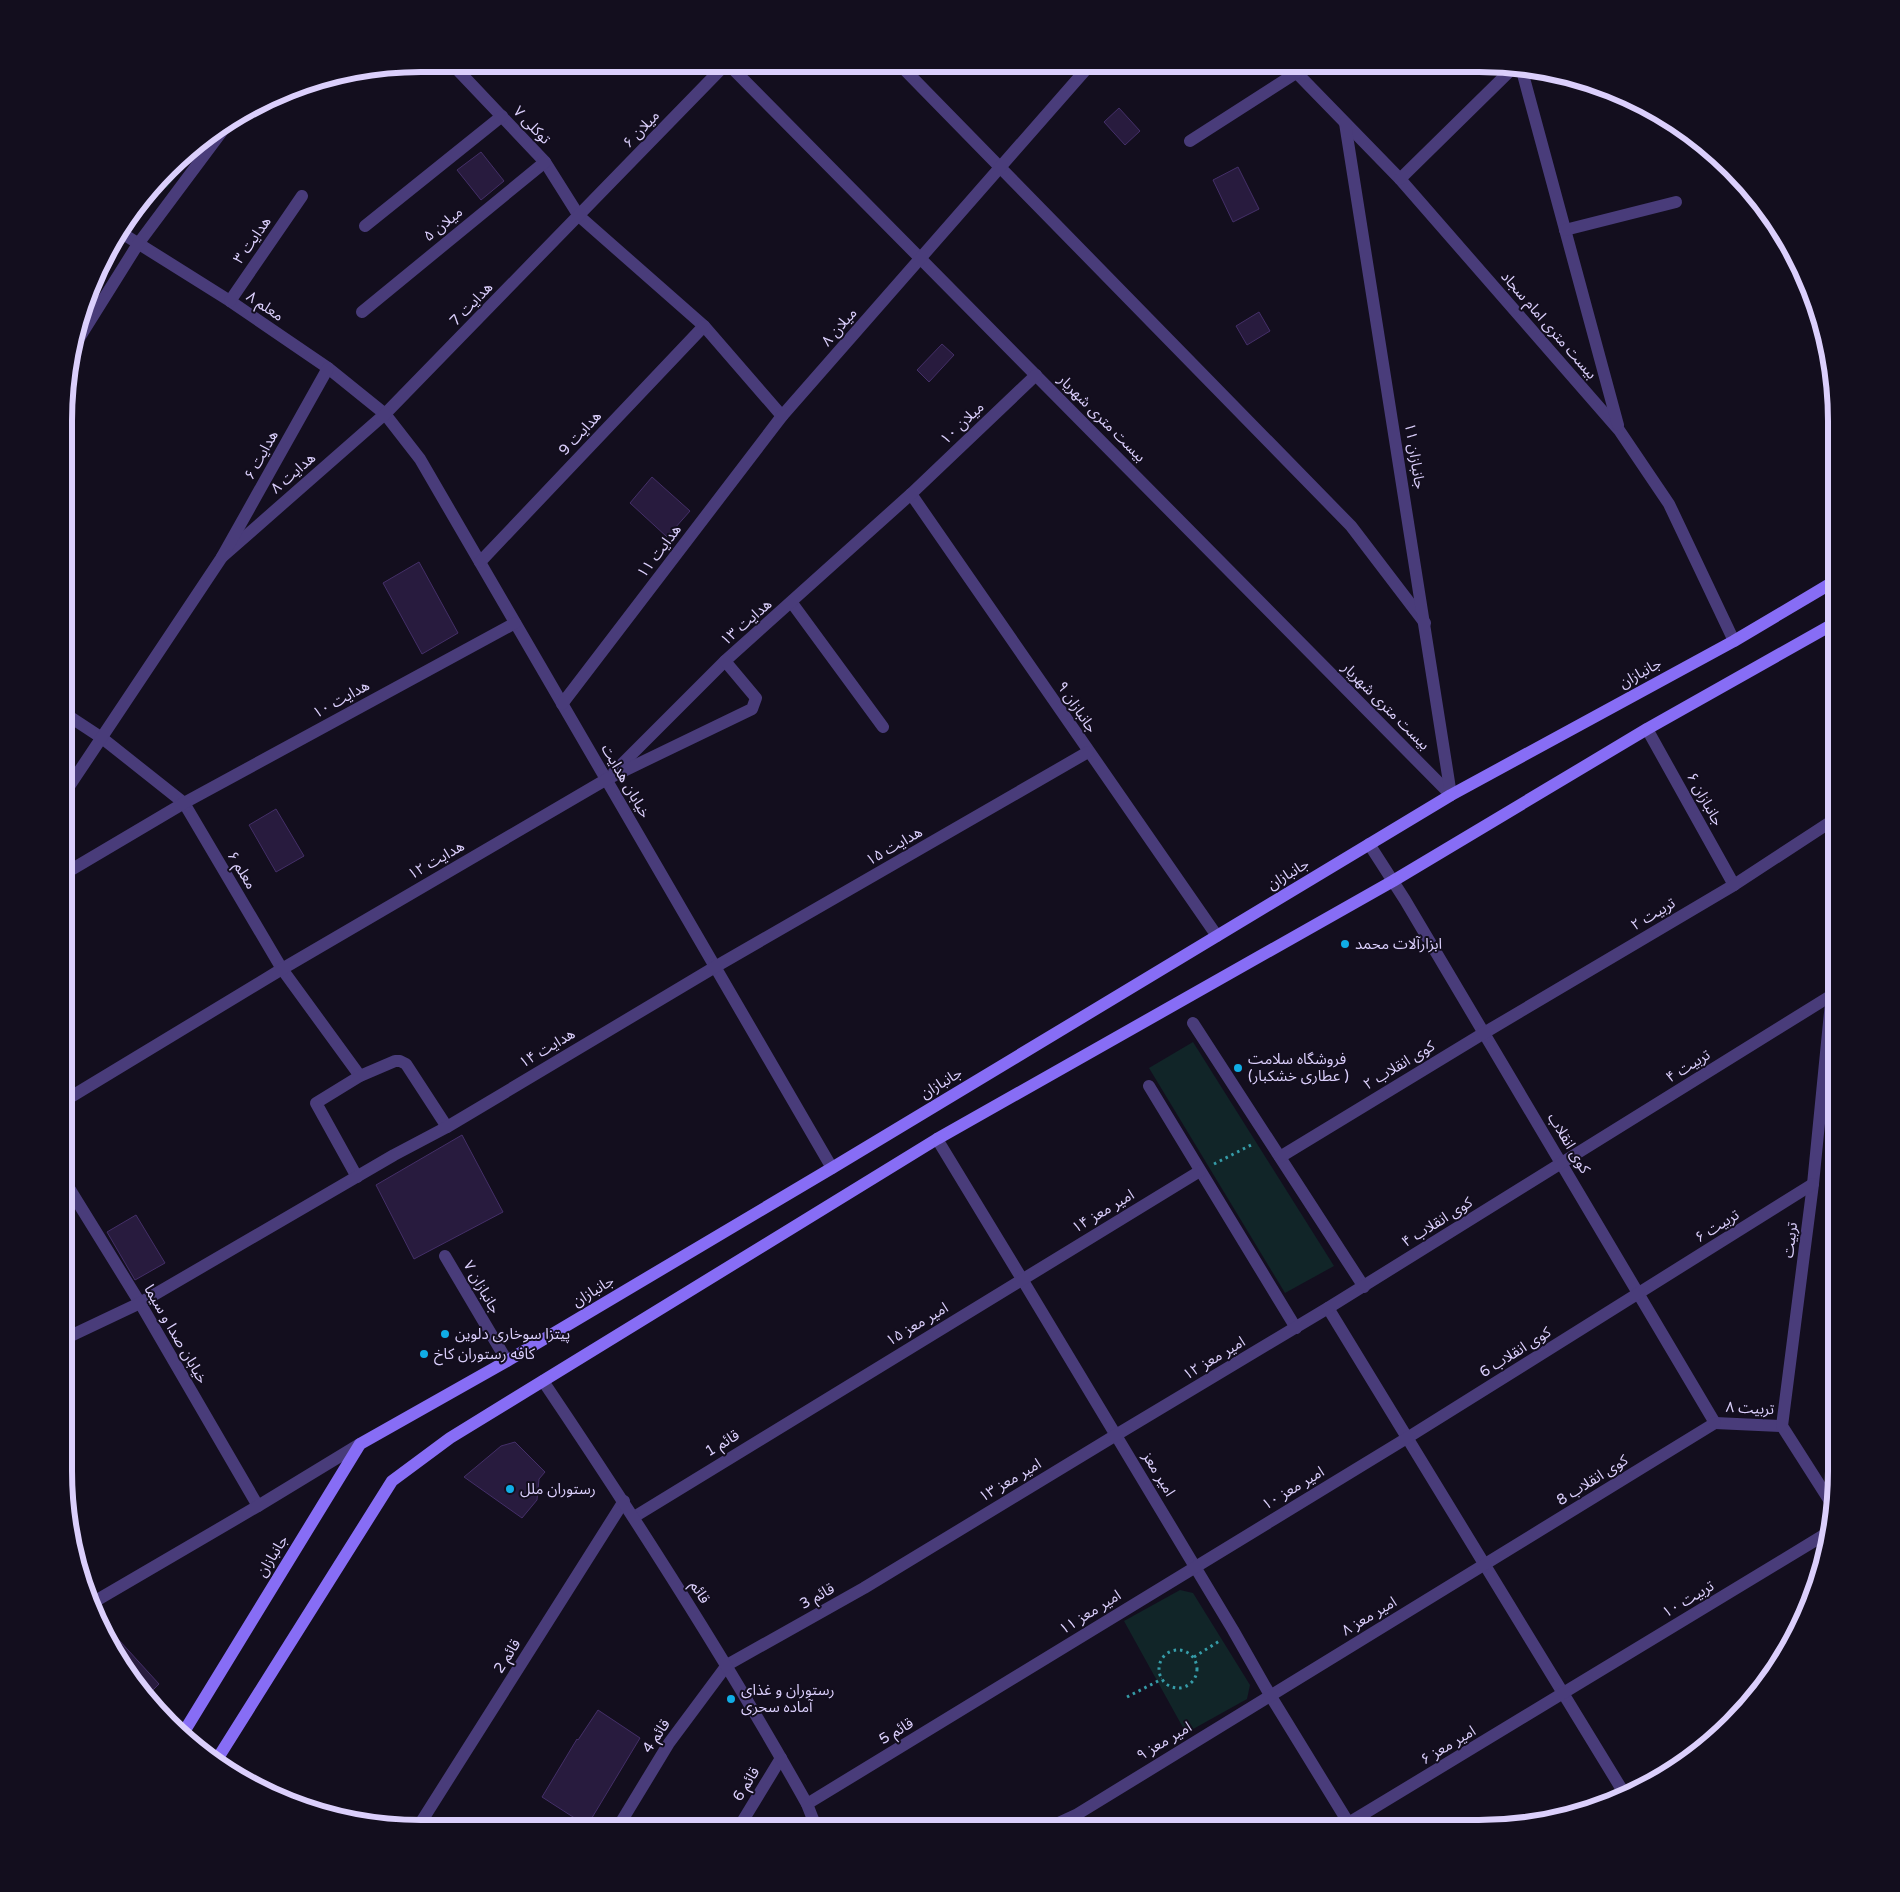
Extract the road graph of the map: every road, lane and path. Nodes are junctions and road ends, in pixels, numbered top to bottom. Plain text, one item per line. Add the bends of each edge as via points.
1 (460, 72) edge
2 (720, 72) edge
3 (734, 72) edge
4 (907, 72) edge
5 (1084, 72) edge
6 (1290, 72) edge
7 (1295, 72) edge
8 (1507, 74) edge
9 (1523, 75) edge
10 (502, 116) junction
11 (1344, 123) junction
12 (215, 140) edge
13 (1190, 141) dead end
14 (545, 162) junction
15 (1000, 167) junction
16 (1400, 179) junction
17 (302, 196) dead end
18 (1676, 202) dead end
19 (579, 216) junction
20 (365, 226) dead end
21 (1565, 230) junction
22 (126, 236) edge
23 (138, 244) junction
24 (920, 258) junction
25 (230, 301) junction
26 (362, 312) dead end
27 (704, 326) junction
28 (85, 329) edge
29 (328, 368) junction
30 (1036, 375) junction
31 (385, 414) junction
32 (782, 416) junction
33 (1620, 430) junction
34 (911, 494) junction
35 (222, 557) junction
36 (480, 562) junction
37 (1828, 586) edge
38 (792, 603) junction
39 (515, 623) junction
40 (1425, 623) junction
41 (1828, 627) edge
42 (1734, 641) junction
43 (725, 661) junction
44 (562, 704) junction
45 (72, 718) edge
46 (883, 727) dead end
47 (1647, 729) junction
48 (102, 738) junction
49 (1088, 752) junction
50 (607, 779) junction
51 (72, 782) edge
52 (1451, 795) junction
53 (184, 803) junction
54 (1828, 824) edge
55 (1369, 844) junction
56 (72, 869) edge
57 (1393, 881) junction
58 (1734, 885) junction
59 (1218, 936) junction
60 (715, 967) junction
61 (282, 969) junction
62 (1828, 998) edge
63 (1193, 1023) dead end
64 (1484, 1033) junction
65 (1828, 1035) edge
66 (360, 1076) junction
67 (1149, 1086) dead end
68 (72, 1097) edge
69 (447, 1127) junction
70 (1267, 1136) junction
71 (937, 1139) junction
72 (1280, 1157) junction
73 (1562, 1164) junction
74 (832, 1168) junction
75 (1200, 1171) junction
76 (357, 1176) junction
77 (1813, 1184) junction
78 (72, 1193) edge
79 (445, 1256) dead end
80 (1022, 1278) junction
81 (1364, 1287) junction
82 (1639, 1294) junction
83 (140, 1303) junction
84 (1328, 1308) junction
85 (1296, 1328) junction
86 (72, 1335) edge
87 (507, 1361) junction
88 (543, 1381) junction
89 (828, 1398) joint
90 (1715, 1423) junction
91 (1782, 1426) junction
92 (1116, 1435) junction
93 (1407, 1438) junction
94 (360, 1444) junction
95 (1827, 1496) edge
96 (624, 1501) junction
97 (258, 1506) junction
98 (634, 1516) junction
99 (1821, 1537) edge
100 (922, 1553) joint
101 (1485, 1565) junction
102 (1195, 1567) junction
103 (97, 1600) edge
104 (1222, 1640) dead end
105 (1194, 1657) junction
106 (727, 1666) junction
107 (1162, 1679) junction
108 (1001, 1686) joint
109 (1564, 1694) junction
110 (1270, 1695) junction
111 (1127, 1698) dead end
112 (186, 1728) edge
113 (220, 1755) edge
114 (781, 1758) junction
115 (1621, 1789) edge
116 (807, 1804) junction
117 (423, 1820) edge
118 (623, 1820) edge
119 (744, 1820) edge
120 (813, 1820) edge
121 (1065, 1820) edge
122 (1343, 1820) edge
123 (1357, 1820) edge

1 - 10 street, توکلی ۷
2 - 19 street, میلان ۶
3 - 24 street, بیست متری شهریار
4 - 15 street
5 - 15 street, میلان ۸
6 - 13 street
7 - 11 street, بیست متری امام سجاد
8 - 16 street
9 - 21 street
10 - 14 street, توکلی ۷
10 - 20 street
11 - 16 street, بیست متری امام سجاد
11 - 40 street, جانبازان ۱۱
12 - 23 street
14 - 19 street, توکلی ۷
14 - 26 street, میلان ۵
15 - 24 street, میلان ۸
15 - 40 street via 1351,526
16 - 33 street, بیست متری امام سجاد
17 - 25 street, هدایت ۳
18 - 21 street
19 - 27 street, توکلی ۷
19 - 31 street, هدایت 7
21 - 33 street
22 - 23 street, معلم ۸
23 - 25 street, معلم ۸
23 - 28 street
24 - 30 street, بیست متری شهریار
24 - 32 street, میلان ۸
25 - 29 street, معلم ۸
27 - 32 street, توکلی ۷
27 - 36 street, هدایت 9
29 - 31 street, معلم ۸
29 - 35 street, هدایت ۶
30 - 34 street, میلان ۱۰
30 - 52 street, بیست متری شهریار
31 - 35 street, هدایت ۸
31 - 36 street, خیابان هدایت via 420,460
32 - 44 street, هدایت ۱۱
33 - 42 street, بیست متری امام سجاد via 1669,504
34 - 38 street, هدایت ۱۳
34 - 49 street, جانبازان ۹
35 - 48 street
36 - 39 street, خیابان هدایت
37 - 42 main road, جانبازان
38 - 43 street, هدایت ۱۳
38 - 46 street
39 - 44 street, خیابان هدایت
39 - 53 street, هدایت ۱۰
40 - 52 street, جانبازان ۱۱
41 - 47 main road
42 - 52 main road, جانبازان
43 - 50 street, هدایت ۱۳
43 - 50 street via 756,698 752,708
44 - 50 street, خیابان هدایت
45 - 48 street, معلم ۶
47 - 57 main road
47 - 58 street, جانبازان ۶
48 - 51 street
48 - 53 street, معلم ۶
49 - 59 street, جانبازان ۹
49 - 60 street, هدایت ۱۵
50 - 60 street, خیابان هدایت
50 - 61 street, هدایت ۱۲
52 - 55 main road, جانبازان
53 - 56 street, هدایت ۱۰
53 - 61 street, معلم ۶
54 - 58 street, تربیت ۲
55 - 57 street, کوی انقلاب
55 - 59 main road, جانبازان
57 - 64 street, کوی انقلاب
57 - 71 main road
58 - 64 street, تربیت ۲
59 - 74 main road, جانبازان
60 - 69 street, هدایت ۱۴
60 - 74 street, خیابان هدایت
61 - 66 street, معلم ۶
61 - 68 street, هدایت ۱۲
62 - 73 street, تربیت ۴
63 - 70 street
64 - 72 street, کوی انقلاب ۲
64 - 73 street, کوی انقلاب
65 - 77 street, تربیت
66 - 69 street via 395,1061 406,1064
66 - 76 street via 316,1103
67 - 75 street
69 - 76 street, هدایت ۱۴
70 - 72 street
70 - 75 path
71 - 80 street, امیر معز
71 - 88 main road
72 - 81 street
73 - 81 street, کوی انقلاب ۴
73 - 82 street, کوی انقلاب
74 - 87 main road, جانبازان
75 - 80 street, امیر معز ۱۴
75 - 85 street
76 - 83 street, هدایت ۱۴
77 - 82 street, تربیت ۶
77 - 91 street, تربیت
78 - 83 street, خیابان صدا و سیما
79 - 87 street, جانبازان ۷
80 - 89 street, امیر معز ۱۵
80 - 92 street, امیر معز
81 - 84 street, کوی انقلاب ۴
82 - 90 street, کوی انقلاب
82 - 93 street, کوی انقلاب 6
83 - 86 street, هدایت ۱۴
83 - 97 street, خیابان صدا و سیما
84 - 85 street, امیر معز ۱۲
84 - 93 street
85 - 92 street, امیر معز ۱۲
87 - 94 main road, جانبازان
88 - 96 street, قائم
88 - 113 main road via 450,1438 392,1481
89 - 98 street, قائم 1
90 - 91 street, تربیت ۸
90 - 101 street, کوی انقلاب 8
91 - 95 street
92 - 100 street, امیر معز ۱۳
92 - 102 street, امیر معز
93 - 101 street
93 - 102 street, امیر معز ۱۰
94 - 97 street
94 - 112 main road, جانبازان
96 - 98 street, قائم
96 - 117 street, قائم 2
97 - 103 street
98 - 106 street, قائم
99 - 109 street, تربیت ۱۰
100 - 106 street, قائم 3
101 - 109 street
101 - 110 street, امیر معز ۸
102 - 108 street, امیر معز ۱۱
102 - 110 street, امیر معز
104 - 105 path
105 - 107 path via 1177,1649 1166,1654 1159,1664
105 - 107 path via 1196,1676 1187,1686 1175,1688
106 - 114 street, قائم
106 - 118 street, قائم 4 via 669,1743
107 - 111 path
108 - 116 street, قائم 5
109 - 115 street
109 - 123 street, امیر معز ۶
110 - 121 street, امیر معز ۹
110 - 122 street, امیر معز
114 - 116 street, قائم
114 - 119 street, قائم 6
116 - 120 street, قائم

